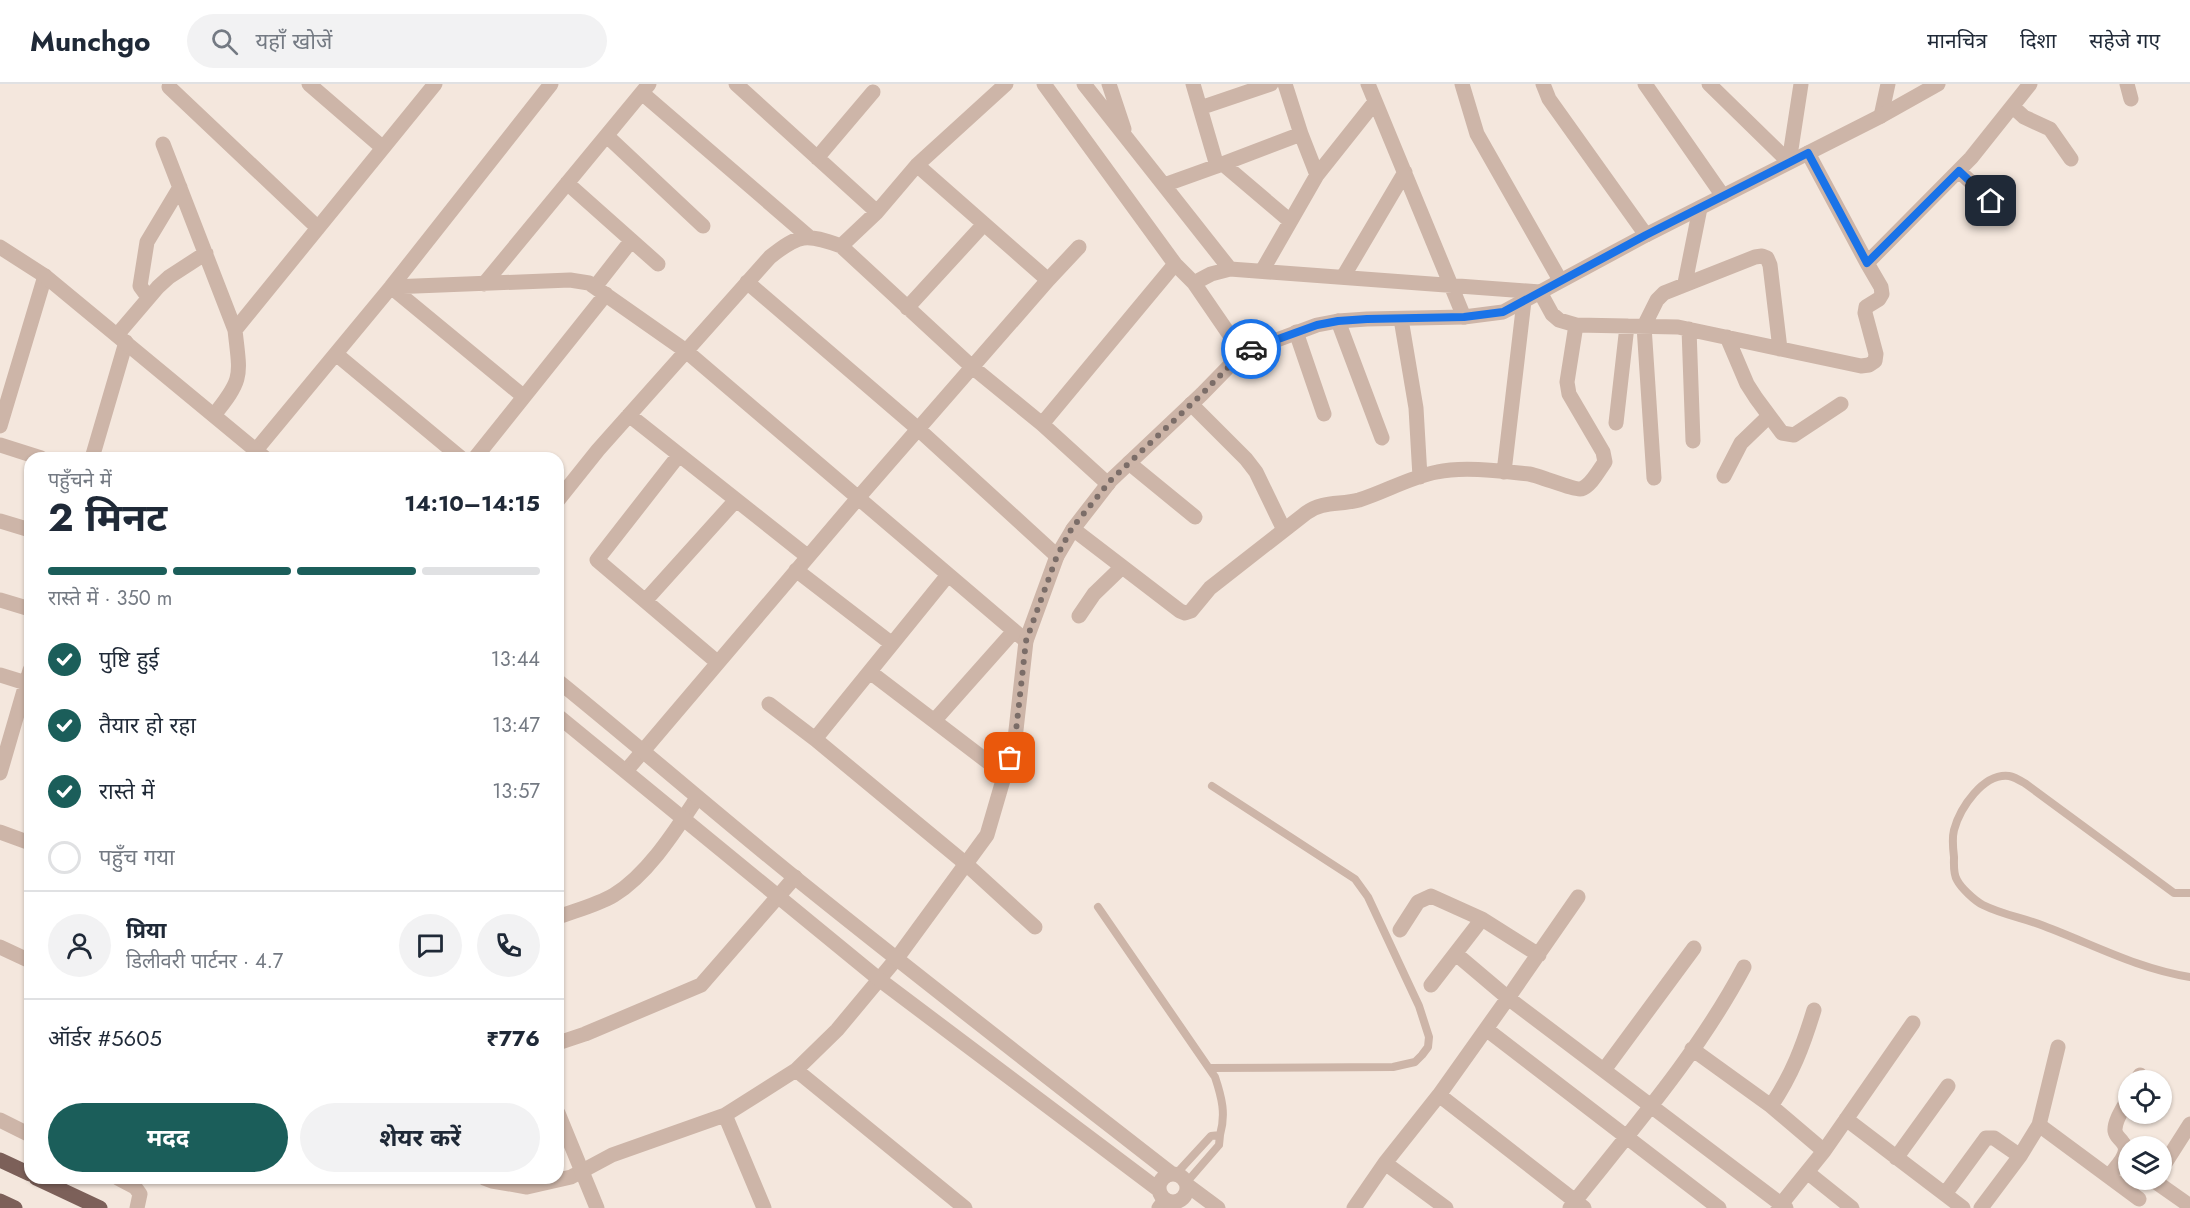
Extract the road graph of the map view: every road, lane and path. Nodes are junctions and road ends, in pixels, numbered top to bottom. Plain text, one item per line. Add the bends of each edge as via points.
1 (309, 84) edge
2 (435, 84) edge
3 (551, 84) edge
4 (736, 84) edge
5 (1006, 84) edge
6 (1044, 84) edge
7 (1084, 84) edge
8 (1109, 84) edge
9 (1193, 84) edge
10 (1271, 84) edge
11 (1285, 84) edge
12 (1368, 84) edge
13 (1462, 84) edge
14 (1543, 84) edge
15 (1645, 84) edge
16 (1709, 84) edge
17 (1801, 84) edge
18 (1888, 84) edge
19 (1938, 84) edge
20 (2030, 84) edge
21 (170, 87) dead end
22 (873, 87) edge
23 (646, 88) edge
24 (1375, 102) junction
25 (2013, 107) junction
26 (1200, 108) junction
27 (1881, 116) junction
28 (1300, 134) junction
29 (607, 136) junction
30 (1128, 140) junction
31 (164, 144) dead end
32 (383, 148) junction
33 (1808, 153) junction
34 (817, 158) junction
35 (2071, 159) dead end
36 (1789, 162) junction
37 (917, 165) junction
38 (1220, 165) junction
39 (1959, 171) junction
40 (1405, 172) junction
41 (1317, 175) junction
42 (567, 183) junction
43 (1164, 185) junction
44 (180, 187) junction
45 (1723, 196) junction
46 (1700, 208) junction
47 (877, 212) junction
48 (2007, 216) dead end
49 (1290, 221) junction
50 (984, 224) junction
51 (703, 226) dead end
52 (318, 228) junction
53 (1646, 235) junction
54 (809, 237) junction
55 (632, 241) junction
56 (841, 246) junction
57 (1079, 247) dead end
58 (0, 248) edge
59 (206, 253) junction
60 (1867, 263) junction
61 (658, 264) dead end
62 (1176, 264) junction
63 (1230, 269) junction
64 (1262, 271) junction
65 (45, 276) junction
66 (1343, 277) junction
67 (1048, 280) junction
68 (1560, 280) junction
69 (747, 282) junction
70 (1194, 283) junction
71 (1685, 283) junction
72 (484, 284) junction
73 (1451, 285) junction
74 (391, 287) junction
75 (600, 290) junction
76 (1540, 292) junction
77 (148, 297) junction
78 (1524, 301) junction
79 (907, 308) junction
80 (1464, 317) junction
81 (1401, 319) junction
82 (1338, 321) junction
83 (1576, 325) junction
84 (1627, 326) junction
85 (1644, 326) junction
86 (1689, 329) junction
87 (235, 330) junction
88 (1296, 332) junction
89 (1727, 337) junction
90 (121, 339) junction
91 (1780, 349) junction
92 (686, 351) junction
93 (1242, 353) junction
94 (336, 354) junction
95 (970, 366) junction
96 (523, 396) junction
97 (1191, 404) junction
98 (1841, 404) dead end
99 (1324, 414) dead end
100 (214, 415) junction
101 (629, 416) junction
102 (1769, 416) junction
103 (1616, 423) dead end
104 (1042, 424) junction
105 (0, 426) edge
106 (917, 428) junction
107 (1382, 438) dead end
108 (1693, 441) dead end
109 (0, 445) edge
110 (93, 452) edge
111 (259, 452) edge
112 (262, 452) edge
113 (454, 452) edge
114 (480, 452) edge
115 (24, 453) edge
116 (679, 455) junction
117 (1129, 463) junction
118 (1504, 472) junction
119 (1724, 476) dead end
120 (1420, 477) junction
121 (1654, 478) dead end
122 (1108, 484) junction
123 (564, 493) edge
124 (858, 498) junction
125 (736, 500) junction
126 (1196, 517) dead end
127 (0, 521) edge
128 (24, 528) edge
129 (1072, 528) junction
130 (1284, 530) junction
131 (807, 556) junction
132 (1057, 556) junction
133 (1122, 567) junction
134 (796, 570) junction
135 (948, 575) junction
136 (0, 600) edge
137 (645, 601) junction
138 (24, 607) edge
139 (1079, 616) dead end
140 (1020, 636) junction
141 (892, 644) junction
142 (717, 662) junction
143 (870, 672) junction
144 (0, 675) edge
145 (24, 676) edge
146 (24, 688) edge
147 (564, 690) edge
148 (769, 704) dead end
149 (564, 721) edge
150 (934, 721) junction
151 (815, 740) junction
152 (643, 749) junction
153 (2, 756) edge
154 (626, 771) junction
155 (0, 773) edge
156 (1005, 775) junction
157 (1212, 786) dead end
158 (697, 798) junction
159 (683, 819) junction
160 (0, 832) edge
161 (24, 841) edge
162 (966, 864) junction
163 (795, 877) junction
164 (2190, 893) edge
165 (1578, 897) dead end
166 (778, 898) junction
167 (1098, 907) dead end
168 (564, 915) edge
169 (1482, 919) junction
170 (1035, 927) dead end
171 (1400, 930) dead end
172 (0, 947) edge
173 (1694, 948) dead end
174 (1456, 954) junction
175 (1539, 955) junction
176 (24, 958) edge
177 (897, 958) junction
178 (1744, 967) dead end
179 (2190, 977) edge
180 (880, 980) junction
181 (1431, 985) dead end
182 (1508, 998) junction
183 (1814, 1010) dead end
184 (1913, 1023) dead end
185 (1486, 1029) junction
186 (564, 1041) edge
187 (2058, 1047) dead end
188 (1692, 1049) junction
189 (1209, 1068) junction
190 (796, 1070) junction
191 (1604, 1070) junction
192 (1948, 1086) dead end
193 (1439, 1095) junction
194 (1652, 1105) junction
195 (1771, 1106) junction
196 (725, 1115) junction
197 (1846, 1119) junction
198 (0, 1120) edge
199 (2118, 1122) edge
200 (2190, 1124) edge
201 (2039, 1125) junction
202 (564, 1127) edge
203 (24, 1132) edge
204 (1220, 1135) junction
205 (1627, 1136) junction
206 (1824, 1151) junction
207 (2172, 1152) edge
208 (2020, 1156) junction
209 (1896, 1158) junction
210 (0, 1160) edge
211 (1385, 1163) junction
212 (582, 1170) junction
213 (24, 1171) edge
214 (1807, 1172) junction
215 (2109, 1176) junction
216 (564, 1179) edge
217 (1180, 1179) junction
218 (49, 1184) edge
219 (130, 1184) edge
220 (510, 1184) edge
221 (540, 1184) edge
222 (2146, 1190) edge
223 (2172, 1190) edge
224 (1945, 1194) junction
225 (0, 1201) edge
226 (1169, 1202) edge
227 (2136, 1203) edge
228 (1576, 1206) edge
229 (2190, 1206) edge
230 (1782, 1207) edge
231 (15, 1208) edge
232 (100, 1208) edge
233 (137, 1208) edge
234 (597, 1208) edge
235 (764, 1208) edge
236 (965, 1208) edge
237 (1218, 1208) edge
238 (1354, 1208) edge
239 (1446, 1208) edge
240 (1719, 1208) edge
241 (1852, 1208) edge
242 (1963, 1208) edge
243 (1981, 1208) edge

1 - 32 street
2 - 32 street
3 - 74 street
4 - 34 street
5 - 37 street
6 - 62 street
7 - 30 street
8 - 30 street
9 - 26 street
10 - 26 street
11 - 28 street
12 - 24 street
13 - 68 street via 1477,134
14 - 53 street via 1548,99
15 - 45 street
16 - 36 street
17 - 36 street
18 - 27 street
19 - 27 street
20 - 25 street
21 - 52 street
22 - 34 street
23 - 29 street
23 - 54 street
24 - 40 street
24 - 41 street
25 - 35 street via 2050,129
25 - 39 street
26 - 38 street
27 - 33 street
28 - 38 street
28 - 41 street
29 - 42 street
29 - 51 street
30 - 43 street
31 - 44 street
32 - 52 street
33 - 36 street
33 - 60 street
34 - 47 street
36 - 45 street
37 - 47 street
37 - 50 street
38 - 43 street
38 - 49 street
39 - 48 street
39 - 60 street
40 - 66 street
40 - 73 street
41 - 49 street
42 - 55 street
42 - 72 street
43 - 63 street
44 - 59 street
44 - 77 street via 147,242 140,286
45 - 46 street
46 - 53 street
46 - 71 street
47 - 56 street
49 - 64 street
50 - 67 street
50 - 79 street
52 - 87 street
53 - 68 street
54 - 56 street
54 - 69 street via 789,242
55 - 61 street
55 - 75 street
56 - 79 street
57 - 67 street
58 - 65 street
59 - 77 street via 169,277
59 - 87 street
60 - 91 street via 1882,294 1866,307 1865,313 1875,361 1861,366
62 - 70 street
62 - 104 street
63 - 64 street
63 - 70 street
64 - 66 street
65 - 90 street
65 - 105 street
66 - 73 street
67 - 95 street
68 - 76 street
69 - 92 street
69 - 106 street
70 - 93 street
71 - 85 street via 1657,300
71 - 91 street via 1755,257 1767,258
72 - 74 street
72 - 75 street via 570,280 589,283
73 - 76 street
73 - 80 street
74 - 94 street
74 - 96 street
75 - 92 street
75 - 96 street
76 - 78 street
76 - 83 street via 1558,320
77 - 90 street
78 - 80 street via 1503,312
78 - 118 street
79 - 95 street
80 - 81 street
81 - 82 street
81 - 120 street via 1416,408
82 - 88 street
82 - 107 street
83 - 84 street
83 - 118 street via 1567,382 1569,394 1605,462 1588,485 1574,490 1535,475
84 - 85 street
84 - 103 street
85 - 86 street
85 - 121 street
86 - 89 street
86 - 108 street
87 - 100 street via 240,374
88 - 93 street
88 - 99 street
89 - 91 street
89 - 102 street via 1747,384
90 - 100 street
90 - 110 street
92 - 101 street
92 - 124 street
93 - 97 street
94 - 112 street
94 - 113 street
95 - 104 street
95 - 106 street
96 - 114 street
97 - 117 street
97 - 130 street via 1256,472
98 - 102 street via 1794,435 1782,432
100 - 111 street
101 - 116 street
101 - 123 street
102 - 119 street via 1741,443
104 - 122 street
106 - 124 street
106 - 132 street
109 - 115 street
116 - 125 street
116 - 137 street via 597,560
117 - 122 street
117 - 126 street
118 - 120 street via 1450,470
120 - 130 street via 1356,501 1320,505
122 - 129 street
124 - 131 street
124 - 135 street
125 - 131 street
125 - 137 street
127 - 128 street
129 - 132 street
129 - 133 street
130 - 133 street via 1210,588 1185,613
131 - 134 street
132 - 140 street
133 - 139 street via 1094,594
134 - 141 street
134 - 142 street
135 - 140 street
135 - 141 street
136 - 138 street
137 - 142 street
140 - 150 street
140 - 156 street via 1015,740
141 - 143 street
142 - 152 street
143 - 150 street
143 - 151 street
144 - 145 street
146 - 153 street
147 - 152 street
148 - 151 street
149 - 154 street
150 - 156 street
151 - 162 street
152 - 154 street
152 - 158 street
153 - 155 street
154 - 159 street
156 - 162 street via 987,834
157 - 189 lane via 1355,879 1368,897 1419,1006 1429,1037 1428,1047 1415,1062 1393,1067
158 - 159 street
158 - 163 street
159 - 166 street
159 - 168 street via 633,881 598,903
160 - 161 street
162 - 170 street
162 - 177 street
163 - 166 street
163 - 177 street
164 - 179 lane via 2174,893 2010,776 1987,782 1960,814 1954,832 1957,880 1981,904 2131,962
165 - 175 street
166 - 180 street
166 - 186 street via 701,985
167 - 189 lane
169 - 171 street via 1431,896 1418,902
169 - 174 street
169 - 175 street
172 - 176 street
173 - 191 street
174 - 181 street
174 - 182 street
175 - 182 street
177 - 180 street
177 - 217 street
178 - 188 street via 1712,1024
180 - 190 street
180 - 226 street
182 - 185 street
182 - 191 street
183 - 195 street via 1801,1053
184 - 197 street
185 - 193 street
185 - 205 street
187 - 201 street
188 - 194 street
188 - 195 street
189 - 204 lane via 1223,1108
190 - 196 street
190 - 236 street
191 - 194 street
192 - 209 street
193 - 211 street
193 - 228 street
194 - 205 street
194 - 230 street
195 - 206 street
196 - 212 street via 612,1155
196 - 235 street
197 - 206 street
197 - 209 street
198 - 203 street
199 - 215 street via 2115,1132 2127,1149
200 - 207 street
201 - 208 street
201 - 215 street
202 - 212 street
204 - 217 lane via 1219,1145
204 - 217 lane via 1211,1136
205 - 228 street
205 - 240 street
206 - 214 street
208 - 224 street via 1994,1138 1986,1138
208 - 243 street
209 - 224 street
210 - 213 main road
211 - 238 street
211 - 239 street
212 - 216 street
212 - 234 street
214 - 230 street
214 - 241 street
215 - 227 street
217 - 226 street via 1185,1196
217 - 226 street via 1161,1181
217 - 237 street
218 - 232 main road
219 - 233 street via 140,1194
220 - 221 street via 527,1187
222 - 227 street
223 - 229 street
224 - 242 street
225 - 231 main road

